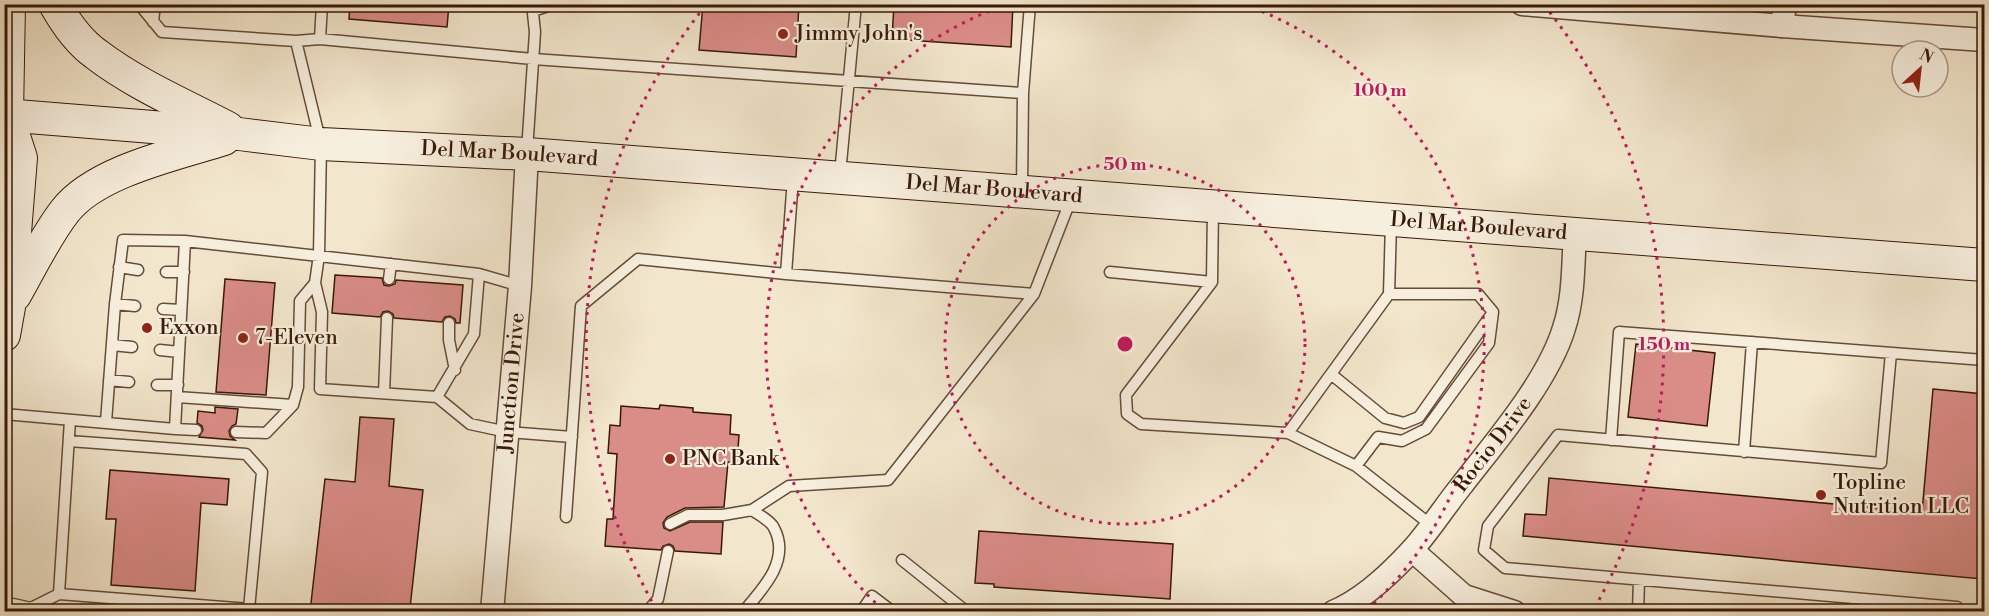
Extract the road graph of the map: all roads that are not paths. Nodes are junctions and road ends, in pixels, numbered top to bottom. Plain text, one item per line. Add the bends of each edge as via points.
1 (9, 4) edge
2 (55, 4) edge
3 (139, 4) edge
4 (155, 4) edge
5 (322, 4) edge
6 (554, 4) edge
7 (856, 4) edge
8 (1030, 4) edge
9 (1522, 4) edge
10 (533, 8) edge
11 (1784, 15) edge
12 (153, 22) junction
13 (320, 39) junction
14 (1984, 40) edge
15 (296, 41) junction
16 (533, 59) junction
17 (849, 81) junction
18 (1023, 93) junction
19 (5, 116) edge
20 (239, 134) junction
21 (321, 144) junction
22 (527, 154) junction
23 (793, 175) junction
24 (840, 179) junction
25 (1022, 192) junction
26 (1072, 196) junction
27 (1213, 206) junction
28 (1391, 219) junction
29 (1575, 232) junction
30 (185, 241) junction
31 (319, 255) junction
32 (391, 264) junction
33 (1984, 265) edge
34 (119, 267) junction
35 (138, 270) dead end
36 (453, 271) junction
37 (166, 272) dead end
38 (184, 272) junction
39 (1110, 272) dead end
40 (479, 274) junction
41 (786, 274) junction
42 (389, 279) dead end
43 (1212, 282) junction
44 (315, 283) junction
45 (452, 284) dead end
46 (520, 286) junction
47 (1034, 294) junction
48 (1389, 294) junction
49 (115, 304) junction
50 (135, 306) dead end
51 (163, 309) dead end
52 (182, 310) junction
53 (1492, 312) junction
54 (387, 318) dead end
55 (7, 321) edge
56 (449, 323) dead end
57 (1752, 342) junction
58 (112, 345) junction
59 (132, 347) dead end
60 (160, 350) dead end
61 (179, 352) junction
62 (1891, 353) junction
63 (1984, 360) edge
64 (454, 370) junction
65 (1330, 374) junction
66 (109, 380) junction
67 (129, 382) dead end
68 (157, 385) dead end
69 (178, 385) junction
70 (384, 393) junction
71 (177, 397) junction
72 (437, 397) junction
73 (293, 405) junction
74 (4, 414) edge
75 (70, 420) junction
76 (106, 422) junction
77 (175, 429) junction
78 (196, 430) dead end
79 (236, 432) dead end
80 (507, 432) junction
81 (1288, 433) junction
82 (572, 437) junction
83 (1611, 440) junction
84 (69, 441) junction
85 (1744, 452) junction
86 (1356, 466) junction
87 (753, 510) junction
88 (566, 517) dead end
89 (670, 524) dead end
90 (1431, 525) junction
91 (1412, 550) junction
92 (668, 551) dead end
93 (902, 560) dead end
94 (1639, 580) junction
95 (59, 594) junction
96 (4, 602) edge
97 (31, 610) edge
98 (492, 612) edge
99 (647, 612) edge
100 (743, 612) edge
101 (861, 612) edge
102 (893, 612) edge
103 (968, 612) edge
104 (1332, 612) edge
105 (1514, 612) edge
106 (1638, 612) edge
107 (1957, 612) edge

1 - 19 main road
2 - 20 main road via 94,53
3 - 12 lane
4 - 12 lane
5 - 13 lane
6 - 10 lane
7 - 17 lane
8 - 18 lane
9 - 11 street
10 - 16 lane
11 - 14 street
12 - 15 lane via 162,32
13 - 15 lane
13 - 16 lane
15 - 21 lane
16 - 17 lane
16 - 22 lane
17 - 18 lane
17 - 24 lane
18 - 25 lane
19 - 20 main road, Del Mar Boulevard
19 - 55 main road via 21,158
20 - 21 main road, Del Mar Boulevard
20 - 55 main road via 131,168 92,188 66,209 46,238
21 - 22 main road, Del Mar Boulevard
21 - 31 lane
22 - 23 main road, Del Mar Boulevard
22 - 46 street, Junction Drive
23 - 24 main road, Del Mar Boulevard
23 - 41 lane
24 - 25 main road, Del Mar Boulevard
25 - 26 main road, Del Mar Boulevard
26 - 27 main road, Del Mar Boulevard
26 - 47 lane
27 - 28 main road, Del Mar Boulevard
27 - 43 lane
28 - 29 main road, Del Mar Boulevard
28 - 48 lane
29 - 33 main road, Del Mar Boulevard
29 - 90 street, Rocio Drive via 1569,307 1553,354 1507,427
30 - 31 lane
30 - 34 lane via 123,240
30 - 38 lane
31 - 32 lane
31 - 44 lane
32 - 36 lane
32 - 42 lane
34 - 35 lane
34 - 49 lane
36 - 40 lane
36 - 45 lane
37 - 38 lane
38 - 52 lane
39 - 43 lane
40 - 46 lane
40 - 64 lane via 474,334
41 - 47 lane
41 - 82 lane via 638,259 581,306
43 - 81 lane via 1126,395 1127,414 1141,424
44 - 70 lane via 322,312 320,389
44 - 73 lane via 300,302 298,387
46 - 80 street, Junction Drive
47 - 87 lane via 888,480 789,486
48 - 53 lane via 1478,294
48 - 65 lane
49 - 50 lane
49 - 58 lane
51 - 52 lane
52 - 61 lane
53 - 65 lane via 1419,417 1404,423 1385,418
53 - 86 lane via 1489,342 1426,429 1402,441 1378,437
54 - 70 lane
56 - 64 lane
57 - 62 lane
57 - 83 lane via 1619,332
57 - 85 lane
58 - 59 lane
58 - 66 lane
60 - 61 lane
61 - 69 lane
62 - 63 lane
62 - 85 lane via 1881,463
64 - 72 lane
65 - 81 lane
66 - 67 lane
66 - 76 lane
68 - 69 lane
69 - 71 lane
70 - 72 lane
71 - 73 lane
71 - 77 lane
72 - 80 lane via 470,424
73 - 79 lane via 266,433
74 - 75 lane
75 - 76 lane
75 - 84 lane
76 - 77 lane
77 - 78 lane
80 - 82 lane
80 - 98 street, Junction Drive
81 - 86 lane
82 - 88 lane
83 - 85 lane
83 - 94 lane via 1558,435 1488,526 1484,550 1505,568
84 - 95 lane
84 - 95 lane via 246,454 262,471 249,609
86 - 90 lane
87 - 89 lane via 688,515
87 - 100 lane via 774,526 780,547 775,571
90 - 91 street, Rocio Drive
91 - 104 street, Rocio Drive via 1368,592
91 - 105 street via 1464,596
92 - 99 lane via 658,599
93 - 103 lane
94 - 106 lane
94 - 107 lane via 1957,607
95 - 97 lane
96 - 97 lane
101 - 102 lane via 872,596

